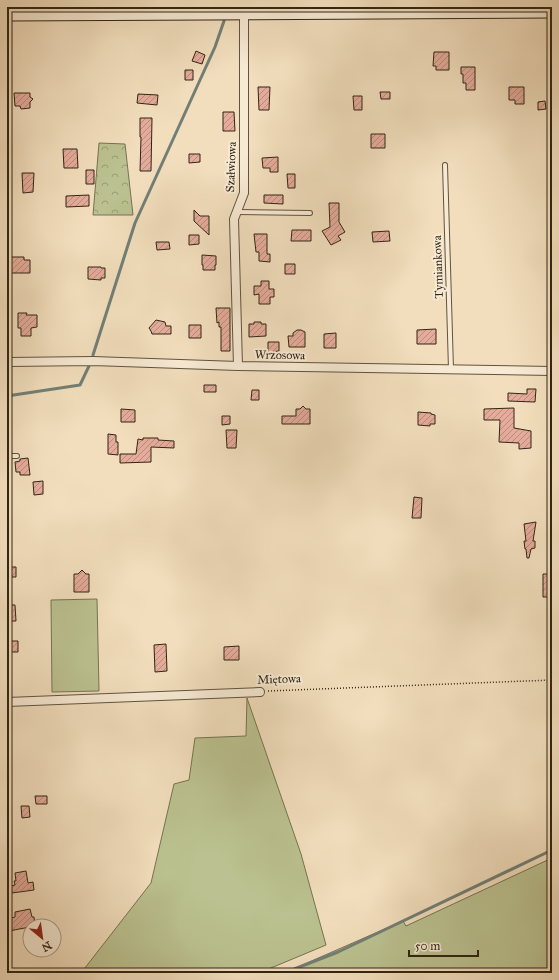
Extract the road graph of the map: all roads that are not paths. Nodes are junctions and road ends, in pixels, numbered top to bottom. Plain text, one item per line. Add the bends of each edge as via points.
1 (196, 11) edge
2 (552, 12) edge
3 (244, 14) junction
4 (7, 15) edge
5 (445, 165) dead end
6 (237, 212) junction
7 (310, 213) dead end
8 (7, 362) edge
9 (238, 366) junction
10 (451, 369) junction
11 (552, 371) edge
12 (7, 456) edge
13 (17, 456) dead end
14 (260, 692) road end
15 (7, 702) edge

1 - 3 main road
1 - 4 main road
2 - 3 main road
3 - 6 street, Szałwiowa via 244,193
5 - 10 lane, Tymiankowa
6 - 7 lane
6 - 9 street, Szałwiowa via 234,219
8 - 9 street, Wrzosowa via 93,361
9 - 10 street, Wrzosowa
10 - 11 street, Wrzosowa
12 - 13 lane
14 - 15 street, Miętowa

